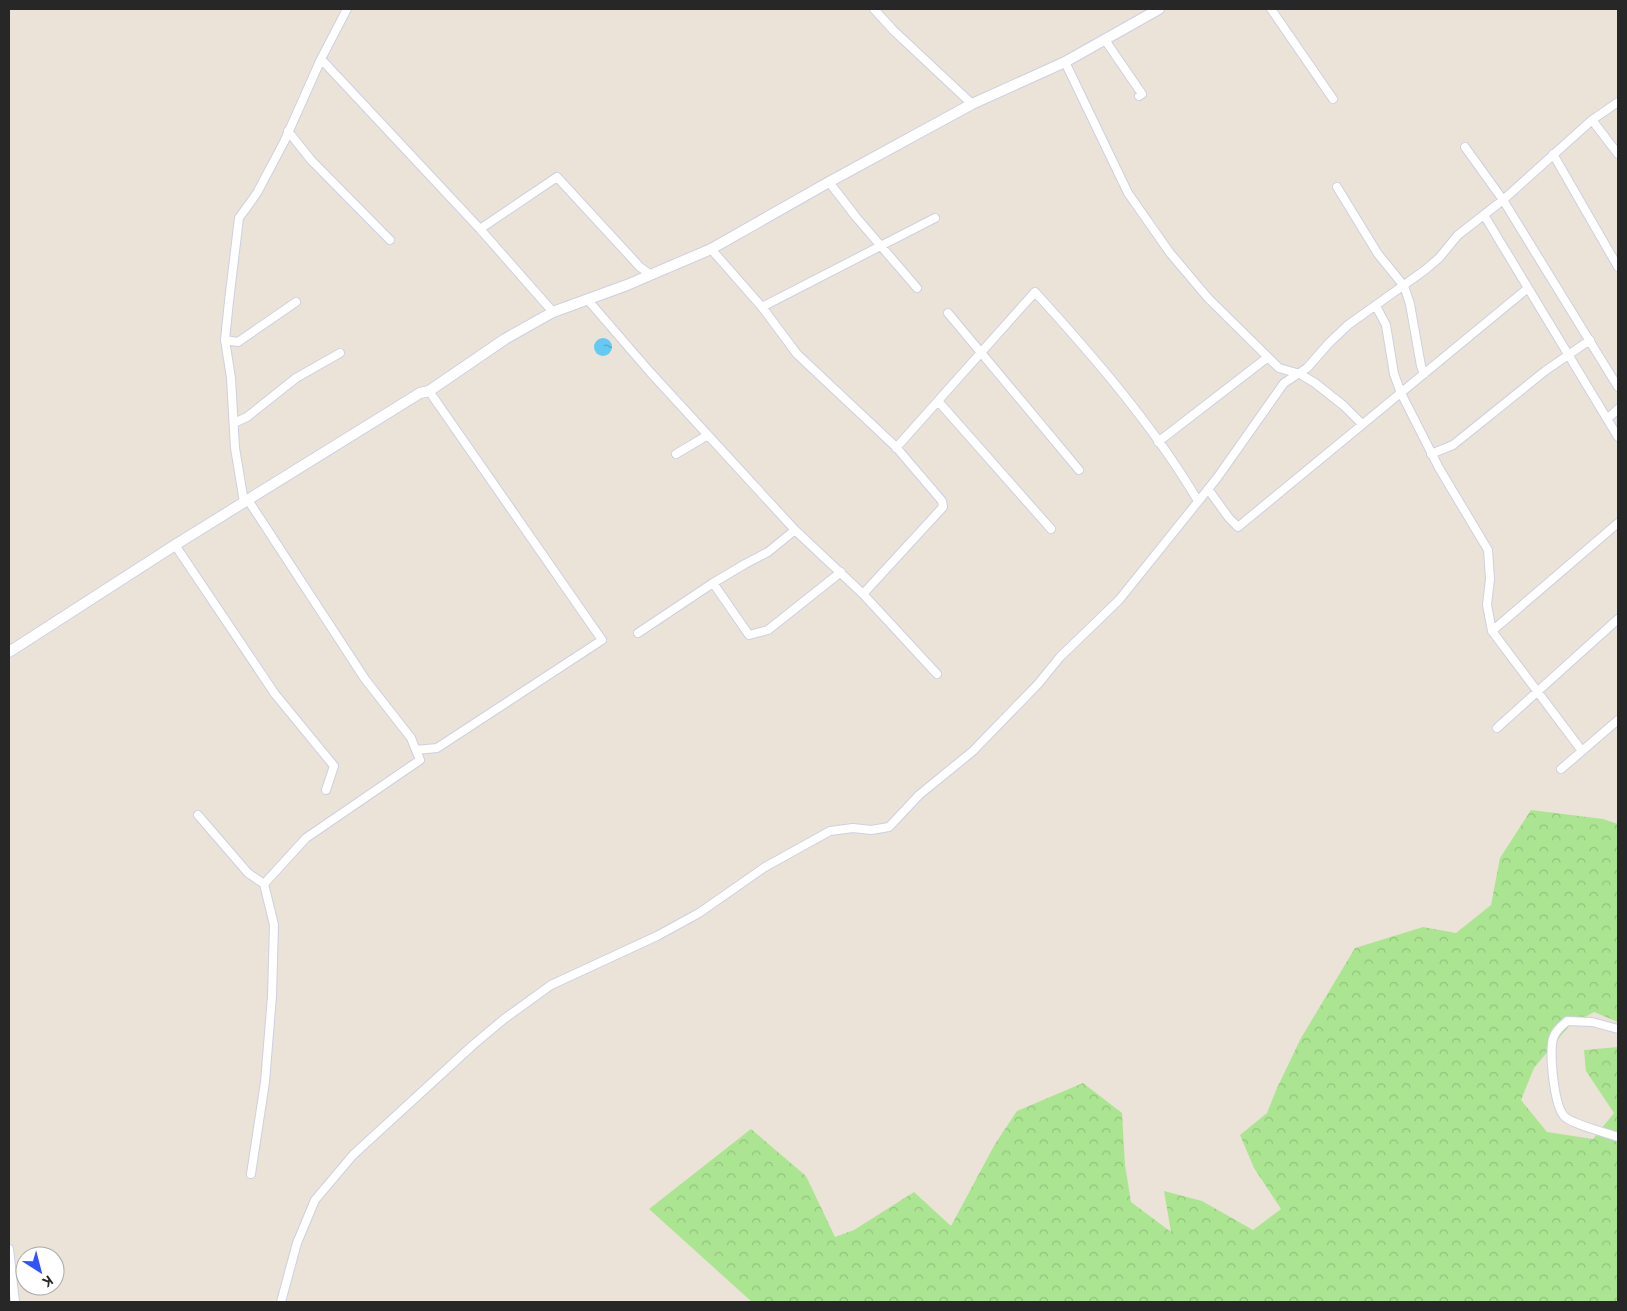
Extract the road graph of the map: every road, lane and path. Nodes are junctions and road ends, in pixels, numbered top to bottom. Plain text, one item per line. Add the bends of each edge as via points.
1 (347, 9) edge
2 (874, 9) edge
3 (1159, 9) edge
4 (1271, 9) edge
5 (1106, 40) junction
6 (321, 59) junction
7 (1065, 62) junction
8 (1139, 96) dead end
9 (1333, 99) dead end
10 (1618, 102) edge
11 (972, 104) junction
12 (1592, 120) junction
13 (288, 131) junction
14 (1465, 147) dead end
15 (1554, 154) junction
16 (1618, 154) edge
17 (829, 182) junction
18 (1337, 187) dead end
19 (1503, 200) junction
20 (1484, 215) junction
21 (935, 218) dead end
22 (480, 229) junction
23 (390, 240) dead end
24 (881, 247) junction
25 (711, 249) junction
26 (1618, 267) edge
27 (651, 275) junction
28 (1404, 286) junction
29 (917, 288) dead end
30 (1528, 288) junction
31 (587, 299) junction
32 (296, 302) dead end
33 (1376, 306) junction
34 (762, 307) junction
35 (553, 312) junction
36 (948, 313) dead end
37 (226, 340) junction
38 (1590, 340) junction
39 (980, 353) junction
40 (340, 354) dead end
41 (1568, 354) junction
42 (1268, 357) junction
43 (1300, 374) junction
44 (1424, 374) junction
45 (1618, 386) edge
46 (428, 391) junction
47 (1401, 393) junction
48 (938, 401) junction
49 (1618, 409) edge
50 (1607, 419) junction
51 (234, 423) junction
52 (1362, 424) junction
53 (708, 435) junction
54 (1618, 437) edge
55 (1158, 442) junction
56 (896, 448) junction
57 (676, 454) dead end
58 (1431, 454) junction
59 (1079, 470) dead end
60 (1208, 489) junction
61 (246, 501) junction
62 (1198, 501) junction
63 (1618, 523) edge
64 (795, 530) junction
65 (1051, 530) dead end
66 (175, 546) junction
67 (841, 572) junction
68 (713, 583) junction
69 (863, 594) junction
70 (1618, 619) edge
71 (1492, 631) junction
72 (638, 633) dead end
73 (9, 652) edge
74 (937, 674) dead end
75 (1537, 691) junction
76 (1618, 720) edge
77 (1497, 728) dead end
78 (416, 750) junction
79 (1582, 751) junction
80 (1561, 769) dead end
81 (326, 790) dead end
82 (198, 814) dead end
83 (264, 884) junction
84 (1618, 1029) edge
85 (1618, 1137) edge
86 (250, 1174) dead end
87 (9, 1249) edge
88 (15, 1302) edge
89 (281, 1302) edge

1 - 6 street
2 - 11 street via 892,30
3 - 5 main road
4 - 9 street
5 - 7 main road
5 - 8 street via 1142,94
6 - 13 street
6 - 22 street
7 - 11 main road
7 - 42 street via 1128,193 1208,298
10 - 12 street
11 - 17 main road
12 - 15 street
12 - 16 street
13 - 23 street via 311,160
13 - 37 street via 257,193 240,218
14 - 19 street
15 - 19 street
15 - 26 street
17 - 24 street
17 - 25 main road
18 - 28 street via 1378,254
19 - 20 street
19 - 38 street
20 - 28 street
20 - 30 street
21 - 24 street
22 - 27 street via 557,177
22 - 35 street
24 - 29 street
24 - 34 street
25 - 27 main road
25 - 34 street
27 - 31 main road
28 - 33 street
28 - 44 street
30 - 41 street
30 - 44 street
31 - 35 main road
31 - 53 street
32 - 37 street via 238,342
33 - 43 street via 1338,334
33 - 47 street via 1386,325 1394,374
34 - 56 street via 797,354
35 - 46 main road via 505,339
36 - 39 street
37 - 51 street
38 - 41 street
38 - 45 street
39 - 48 street
39 - 55 street via 1035,292 1123,394
39 - 59 street
40 - 51 street via 296,378 247,417
41 - 50 street
41 - 58 street via 1460,439
42 - 43 street via 1279,368
42 - 55 street
43 - 52 street via 1344,406
43 - 60 street via 1284,384
44 - 47 street
46 - 61 main road
46 - 78 street via 602,640 437,748
47 - 52 street
47 - 58 street
48 - 56 street
48 - 65 street
49 - 50 street
50 - 54 street
51 - 61 street via 235,448
52 - 60 street via 1238,527
53 - 57 street
53 - 64 street
55 - 62 street
56 - 69 street via 942,501 943,507
58 - 71 street via 1488,550 1490,579 1487,605
60 - 62 street
61 - 66 main road
61 - 78 street via 365,679 411,738
62 - 89 street via 1119,600 1060,657 973,751 919,795 889,827 830,831 766,867 699,913 551,985 473,1045 353,1155 314,1200 297,1243
63 - 71 street
64 - 67 street
64 - 68 street via 768,552
66 - 73 main road
66 - 81 street via 275,694 334,766
67 - 68 street via 768,630 749,635
67 - 69 street
68 - 72 street
69 - 74 street
70 - 75 street
71 - 75 street
75 - 77 street
75 - 79 street
76 - 79 street
78 - 83 street via 420,760 306,838
79 - 80 street
82 - 83 street via 248,873
83 - 86 street via 274,925 272,996 266,1082
84 - 85 street via 1592,1022 1567,1021 1554,1036 1552,1056 1555,1097 1564,1116
87 - 88 street

